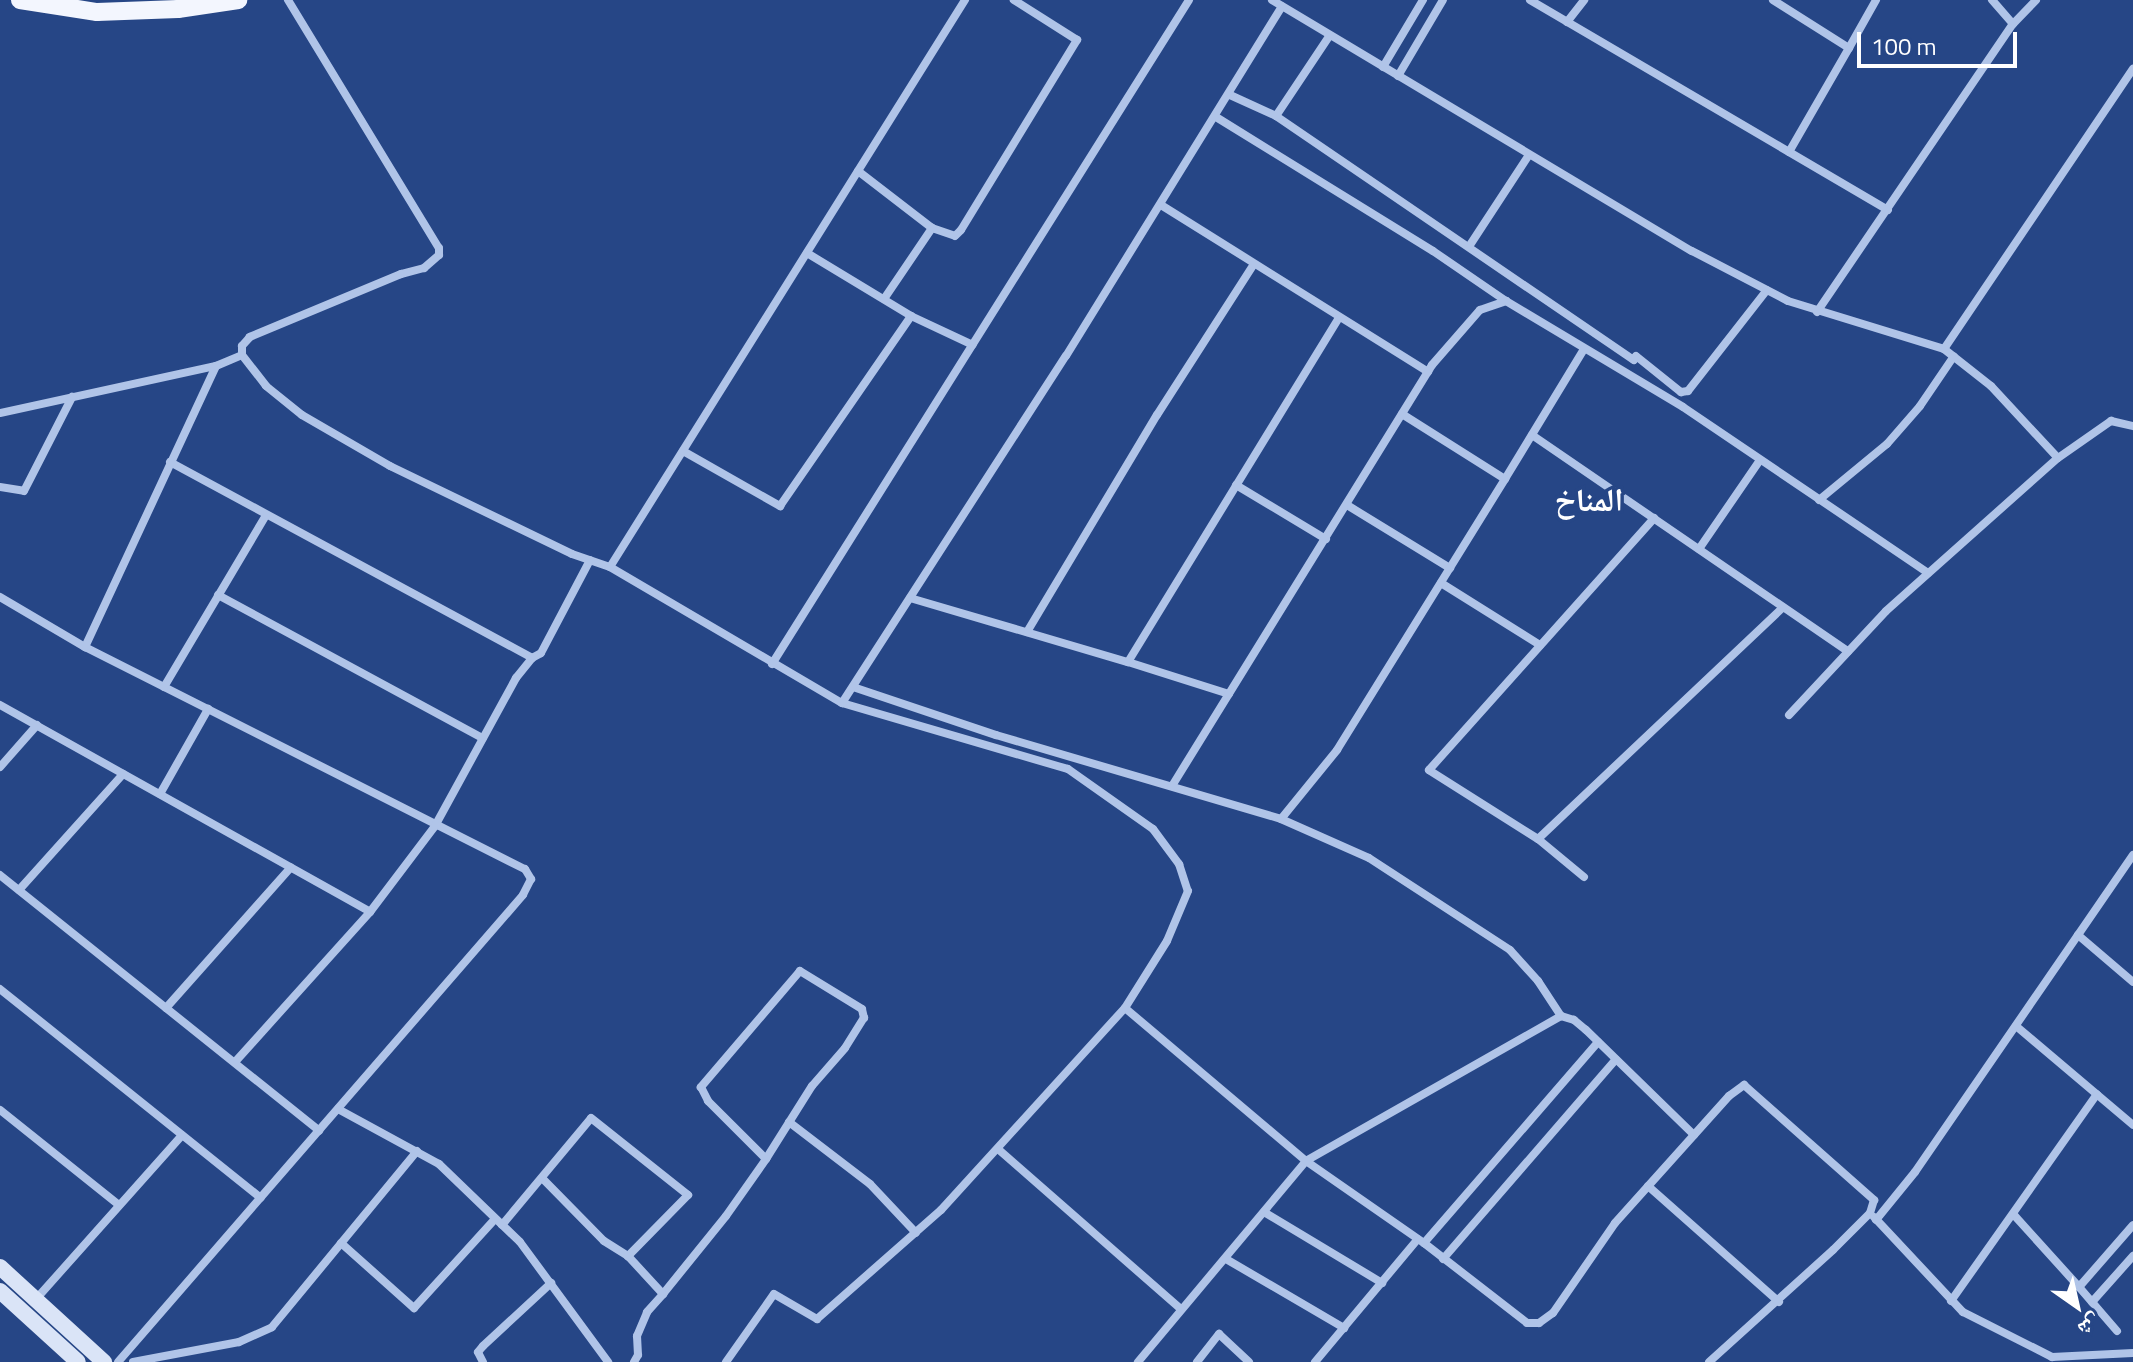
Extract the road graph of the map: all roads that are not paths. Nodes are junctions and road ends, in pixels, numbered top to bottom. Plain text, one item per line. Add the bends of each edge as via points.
1 (20, 0) edge
2 (238, 0) edge
3 (288, 0) edge
4 (965, 0) edge
5 (1014, 0) edge
6 (1189, 0) edge
7 (1423, 0) edge
8 (1443, 0) edge
9 (1530, 0) edge
10 (1584, 0) edge
11 (1773, 0) edge
12 (1876, 0) edge
13 (1992, 0) edge
14 (2036, 0) edge
15 (1276, 2) edge
16 (1567, 22) junction
17 (2013, 24) junction
18 (1330, 35) junction
19 (1849, 48) junction
20 (1383, 67) junction
21 (2133, 69) edge
22 (1398, 76) junction
23 (1230, 95) junction
24 (1276, 116) junction
25 (1216, 117) junction
26 (1789, 152) junction
27 (1529, 155) junction
28 (858, 171) junction
29 (1161, 205) junction
30 (1888, 210) junction
31 (932, 228) junction
32 (1470, 245) junction
33 (807, 253) junction
34 (1254, 264) junction
35 (1767, 290) junction
36 (884, 299) junction
37 (1506, 301) junction
38 (1817, 312) junction
39 (911, 316) junction
40 (1339, 318) junction
41 (973, 345) junction
42 (1584, 349) junction
43 (1944, 349) junction
44 (242, 355) junction
45 (1954, 356) junction
46 (216, 366) junction
47 (1428, 372) junction
48 (72, 397) junction
49 (0, 413) edge
50 (1402, 414) junction
51 (2133, 426) edge
52 (1532, 435) junction
53 (683, 451) junction
54 (2058, 458) junction
55 (1760, 460) junction
56 (170, 462) junction
57 (1505, 479) junction
58 (1236, 485) junction
59 (0, 487) edge
60 (1819, 500) junction
61 (1347, 505) junction
62 (266, 515) junction
63 (1654, 518) junction
64 (1326, 539) junction
65 (1699, 549) junction
66 (590, 560) junction
67 (610, 567) junction
68 (1450, 568) junction
69 (1928, 573) junction
70 (1441, 583) junction
71 (218, 595) junction
72 (0, 597) edge
73 (910, 598) junction
74 (1783, 607) junction
75 (1027, 632) junction
76 (1540, 645) junction
77 (85, 647) junction
78 (1848, 651) junction
79 (532, 658) junction
80 (1128, 662) junction
81 (772, 664) junction
82 (164, 687) junction
83 (853, 687) junction
84 (1229, 694) junction
85 (842, 703) junction
86 (0, 705) edge
87 (208, 709) junction
88 (1789, 715) dead end
89 (37, 725) junction
90 (483, 738) junction
91 (0, 767) edge
92 (123, 774) junction
93 (1172, 786) junction
94 (160, 794) junction
95 (1281, 819) junction
96 (435, 826) junction
97 (1538, 839) junction
98 (2133, 855) edge
99 (291, 867) junction
100 (0, 875) edge
101 (1584, 877) dead end
102 (19, 890) junction
103 (370, 912) junction
104 (2078, 935) junction
105 (2133, 982) edge
106 (0, 989) edge
107 (166, 1008) junction
108 (1125, 1008) junction
109 (1561, 1016) junction
110 (2016, 1026) junction
111 (1598, 1042) junction
112 (1616, 1059) junction
113 (235, 1062) junction
114 (2097, 1094) junction
115 (338, 1109) junction
116 (0, 1110) edge
117 (789, 1122) junction
118 (2133, 1125) edge
119 (319, 1131) junction
120 (182, 1135) junction
121 (1694, 1135) junction
122 (998, 1149) junction
123 (417, 1151) junction
124 (766, 1159) junction
125 (1306, 1161) junction
126 (542, 1178) junction
127 (1648, 1186) junction
128 (261, 1198) junction
129 (119, 1205) junction
130 (1264, 1212) junction
131 (2014, 1215) junction
132 (1873, 1216) junction
133 (499, 1222) junction
134 (2133, 1225) edge
135 (916, 1233) junction
136 (1421, 1241) junction
137 (341, 1243) junction
138 (628, 1256) junction
139 (2133, 1256) edge
140 (1226, 1259) junction
141 (1443, 1259) junction
142 (0, 1267) edge
143 (551, 1283) junction
144 (1382, 1283) junction
145 (2079, 1287) junction
146 (0, 1291) edge
147 (663, 1294) junction
148 (37, 1298) junction
149 (1951, 1301) junction
150 (1779, 1302) junction
151 (2092, 1302) junction
152 (1181, 1309) junction
153 (1344, 1328) junction
154 (2117, 1331) dead end
155 (2133, 1353) edge
156 (78, 1362) edge
157 (104, 1362) edge
158 (118, 1362) edge
159 (133, 1362) edge
160 (483, 1362) edge
161 (608, 1362) edge
162 (634, 1362) edge
163 (726, 1362) edge
164 (1138, 1362) edge
165 (1197, 1362) edge
166 (1249, 1362) edge
167 (1315, 1362) edge
168 (1709, 1362) edge

1 - 2 main road via 97,12
3 - 44 street via 439,255 424,268 250,337
4 - 28 street
5 - 31 street via 1077,40 961,230 955,236
6 - 41 street
7 - 20 street
8 - 22 street
9 - 16 street
10 - 16 street
11 - 19 street
12 - 19 street
13 - 17 street
14 - 17 street
15 - 18 street
15 - 23 street
16 - 26 street
17 - 30 street
18 - 20 street
18 - 24 street
19 - 26 street
20 - 22 street
21 - 43 street
22 - 27 street
23 - 24 street
23 - 25 street
24 - 32 street
25 - 29 street
25 - 37 street
26 - 30 street
27 - 32 street
27 - 35 street
28 - 31 street
28 - 33 street
29 - 34 street
29 - 73 street
30 - 38 street
31 - 36 street
32 - 35 street via 1681,392 1688,391
33 - 36 street
33 - 53 street
34 - 40 street
34 - 75 street
35 - 38 street
36 - 39 street
37 - 42 street
37 - 47 street via 1480,310
38 - 43 street
39 - 41 street
39 - 53 street via 780,506
40 - 47 street
40 - 58 street
41 - 81 street
42 - 52 street
42 - 55 street
43 - 45 street
44 - 46 street
44 - 66 street via 266,386 302,415 390,466
45 - 54 street via 1991,386
45 - 60 street via 1887,444
46 - 48 street
46 - 56 street
47 - 50 street
48 - 49 street
48 - 59 street via 24,491
50 - 57 street
50 - 61 street
51 - 54 street via 2111,421
52 - 57 street
52 - 63 street
53 - 67 street
54 - 69 street
55 - 60 street
55 - 65 street
56 - 62 street
56 - 77 street
57 - 68 street
58 - 64 street
58 - 80 street
60 - 69 street
61 - 64 street
61 - 68 street
62 - 71 street
62 - 79 street
63 - 65 street
63 - 76 street
64 - 84 street
65 - 74 street
66 - 67 street
66 - 79 street via 541,653
67 - 81 street
68 - 70 street
69 - 78 street
70 - 76 street
70 - 95 street via 1337,750
71 - 82 street
71 - 90 street
72 - 77 street
73 - 75 street
73 - 83 street
74 - 78 street
74 - 97 street
75 - 80 street
76 - 97 street via 1429,770
77 - 82 street
78 - 88 street
79 - 90 street
80 - 84 street
81 - 85 street
82 - 87 street
83 - 85 street
83 - 93 street
84 - 93 street
85 - 108 street via 1068,769 1153,829 1179,864 1188,891 1167,941
86 - 89 street
87 - 94 street
87 - 96 street
89 - 91 street
89 - 92 street
90 - 96 street
92 - 94 street
92 - 102 street
93 - 95 street
94 - 99 street
95 - 109 street via 1369,858 1510,950
96 - 103 street
96 - 115 street via 525,869 531,879 523,895
97 - 101 street
98 - 104 street
99 - 103 street
99 - 107 street
100 - 102 street
102 - 107 street
103 - 113 street
104 - 105 street
104 - 110 street
106 - 120 street
107 - 113 street
108 - 122 street
108 - 125 street
109 - 111 street via 1574,1020
109 - 125 street
110 - 114 street
110 - 132 street via 1915,1172
111 - 112 street
111 - 136 street
112 - 121 street
112 - 141 street
113 - 119 street
114 - 118 street
114 - 131 street
115 - 119 street
115 - 123 street
116 - 129 street
117 - 124 street
117 - 124 street via 864,1018 862,1009 800,971 701,1087 708,1101
117 - 135 street via 870,1184
119 - 128 street
120 - 128 street
120 - 129 street
121 - 127 street
121 - 132 street via 1744,1085 1874,1200
122 - 135 street
122 - 152 street
123 - 133 street via 439,1164
123 - 137 street
124 - 147 street
125 - 130 street
125 - 136 street
126 - 133 street
126 - 138 street via 604,1241
126 - 138 street via 591,1118 688,1195
127 - 141 street via 1615,1223 1553,1313 1539,1323 1527,1323
127 - 150 street
128 - 158 street
129 - 148 street
130 - 140 street
130 - 144 street
131 - 145 street
131 - 149 street
132 - 149 street
132 - 150 street
133 - 137 street via 414,1308
133 - 143 street
134 - 145 street
135 - 163 street via 817,1319 774,1294
136 - 141 street
136 - 144 street
137 - 159 street via 272,1327 239,1342
138 - 147 street
139 - 151 street
140 - 152 street
140 - 153 street
142 - 148 street
143 - 160 street via 483,1346 478,1352
143 - 161 street
144 - 153 street
145 - 151 street
146 - 156 street
147 - 162 street via 647,1312
148 - 157 street
149 - 155 street via 2052,1357
150 - 168 street
151 - 154 street
152 - 164 street
153 - 167 street
165 - 166 street via 1219,1334

